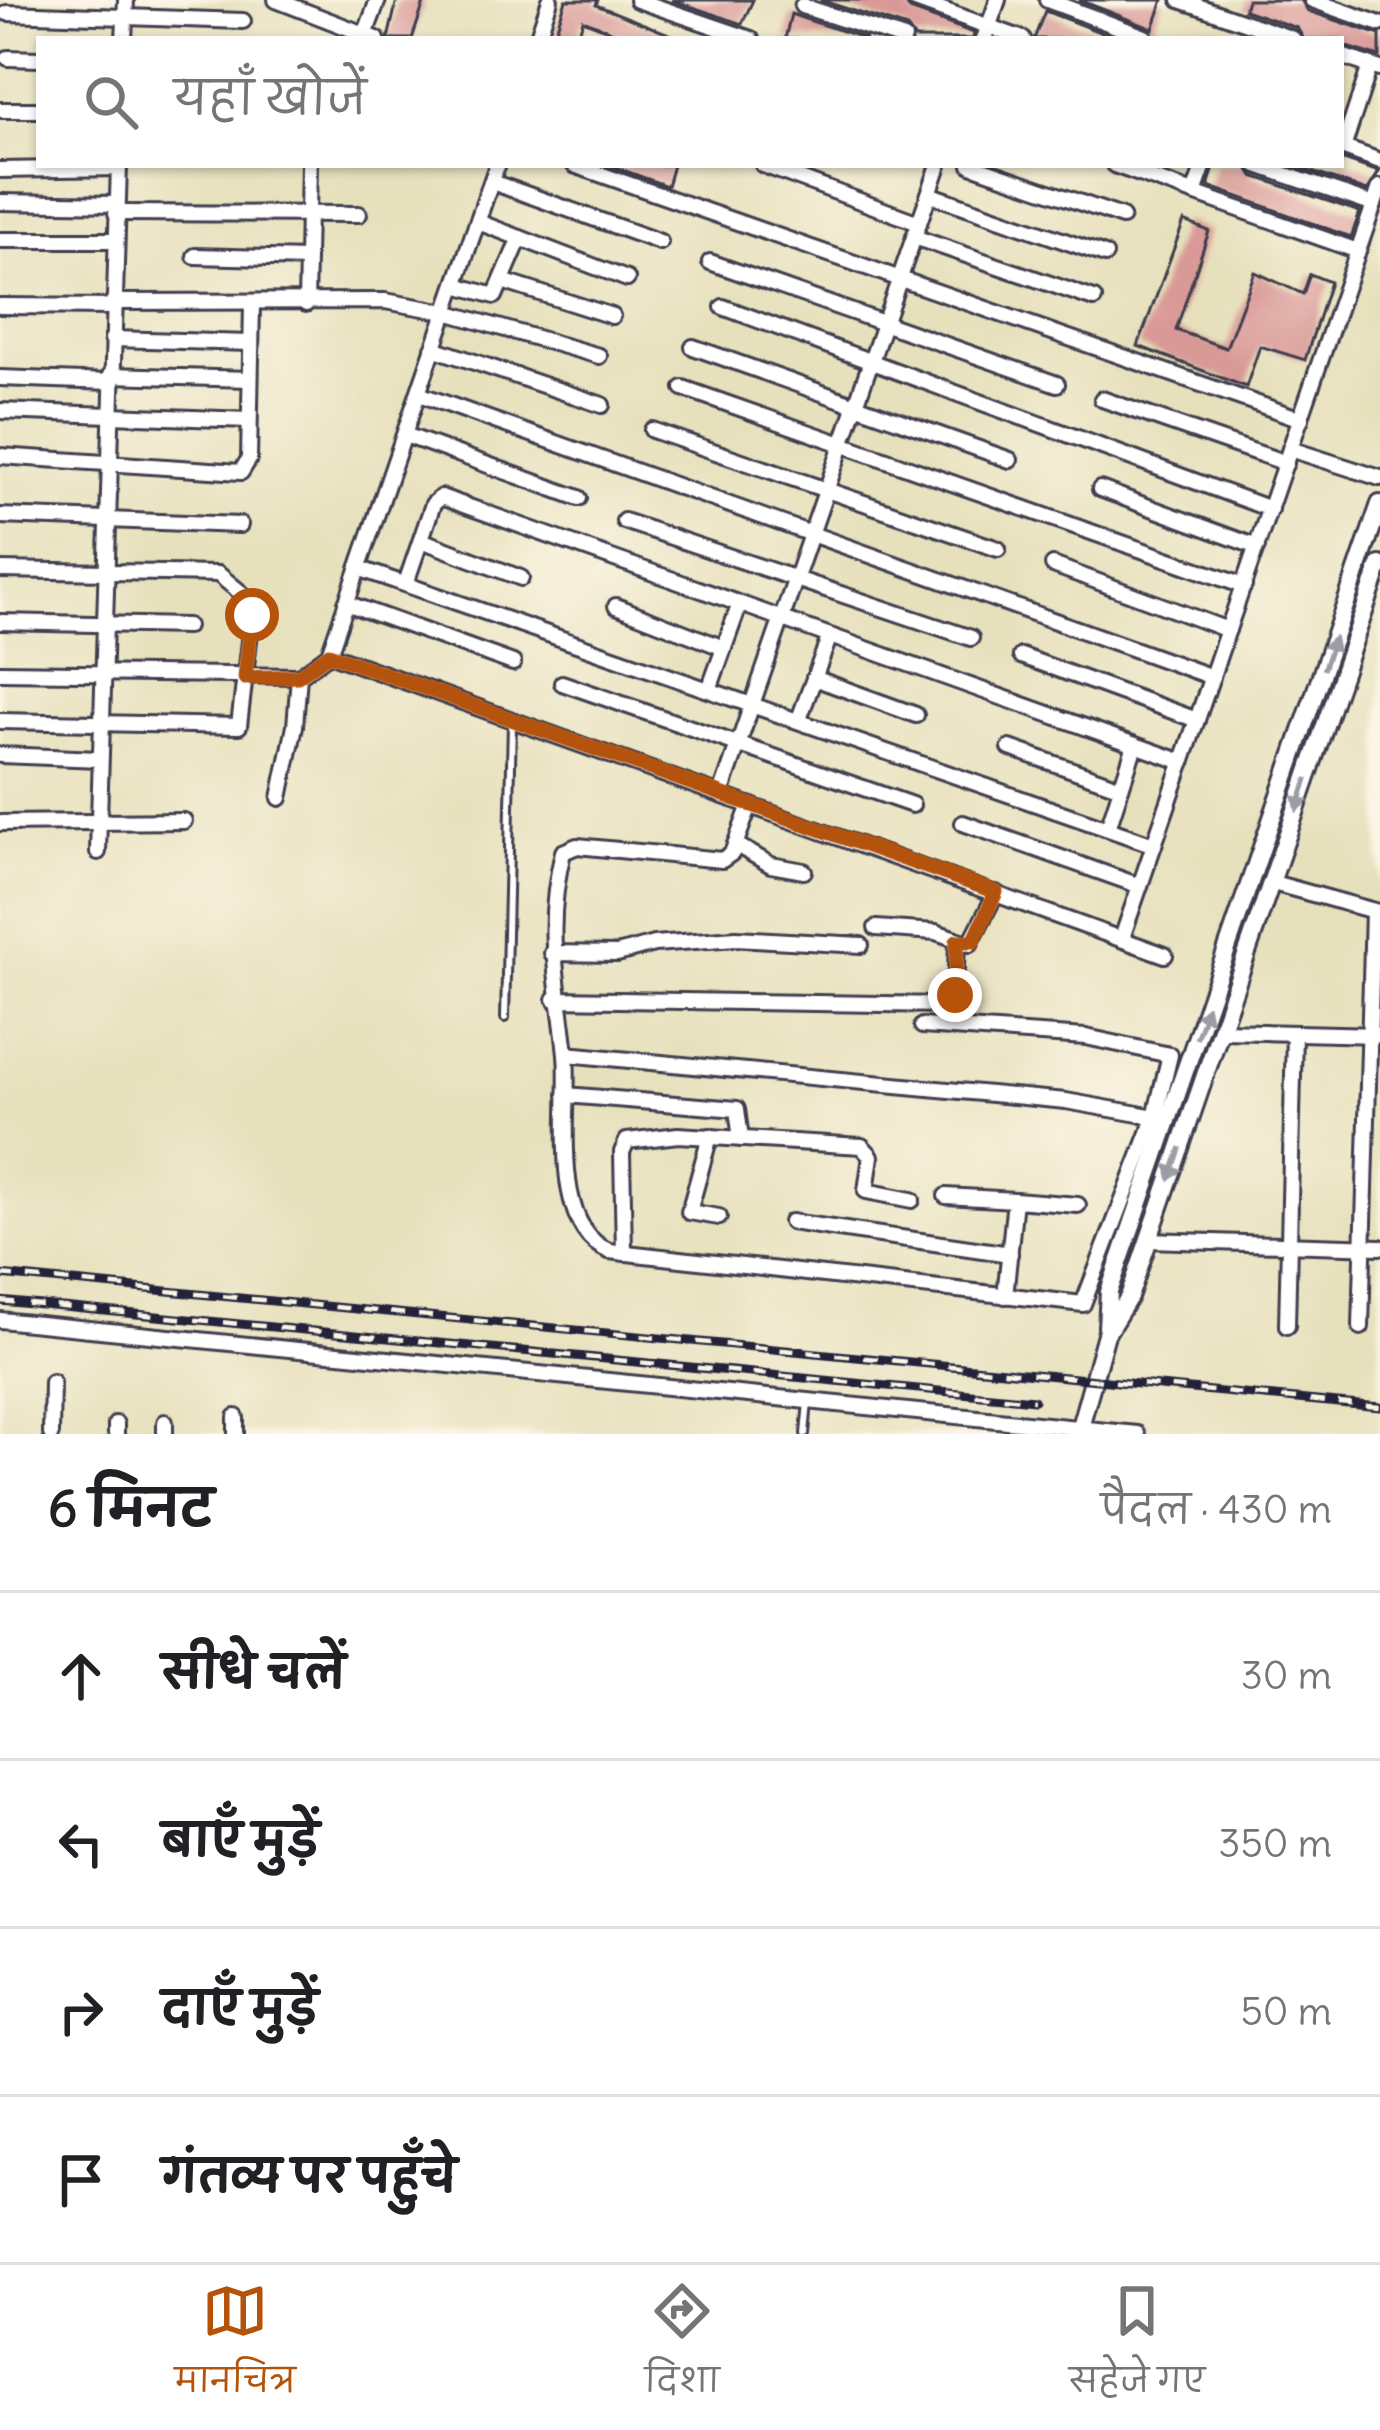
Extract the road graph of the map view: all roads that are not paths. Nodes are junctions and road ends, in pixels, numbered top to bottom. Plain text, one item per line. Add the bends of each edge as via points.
1 (276, 0) edge
2 (377, 0) edge
3 (550, 0) edge
4 (637, 0) edge
5 (915, 0) edge
6 (998, 0) edge
7 (1047, 0) edge
8 (1180, 0) edge
9 (1312, 0) edge
10 (947, 5) edge
11 (802, 6) dead end
12 (126, 8) edge
13 (8, 13) dead end
14 (243, 21) dead end
15 (1380, 24) edge
16 (986, 32) edge
17 (372, 35) edge
18 (538, 36) edge
19 (742, 36) edge
20 (895, 36) edge
21 (1142, 36) edge
22 (1284, 36) edge
23 (1344, 57) edge
24 (8, 58) dead end
25 (36, 58) edge
26 (1375, 67) edge
27 (1344, 101) edge
28 (1357, 106) junction
29 (0, 110) edge
30 (36, 110) edge
31 (1344, 142) edge
32 (1344, 149) edge
33 (1380, 161) edge
34 (60, 168) edge
35 (119, 168) edge
36 (309, 168) edge
37 (496, 168) edge
38 (583, 168) edge
39 (770, 168) edge
40 (938, 168) edge
41 (980, 168) edge
42 (1134, 168) edge
43 (1203, 168) edge
44 (1266, 168) edge
45 (0, 170) edge
46 (492, 182) junction
47 (1380, 187) edge
48 (1194, 193) junction
49 (929, 194) junction
50 (0, 202) edge
51 (1374, 205) junction
52 (116, 209) junction
53 (359, 214) dead end
54 (308, 217) junction
55 (1122, 218) dead end
56 (478, 222) junction
57 (916, 230) junction
58 (520, 238) junction
59 (0, 240) edge
60 (115, 240) junction
61 (660, 242) dead end
62 (1358, 251) junction
63 (1105, 255) dead end
64 (195, 256) dead end
65 (307, 259) junction
66 (710, 262) dead end
67 (627, 279) dead end
68 (899, 279) junction
69 (502, 281) junction
70 (456, 285) junction
71 (1094, 299) dead end
72 (252, 304) junction
73 (306, 304) junction
74 (113, 305) junction
75 (0, 306) edge
76 (723, 307) dead end
77 (446, 312) junction
78 (612, 316) dead end
79 (884, 323) junction
80 (112, 339) junction
81 (251, 343) junction
82 (693, 347) dead end
83 (433, 348) junction
84 (599, 356) dead end
85 (870, 362) junction
86 (0, 378) edge
87 (110, 378) junction
88 (250, 379) junction
89 (1057, 384) dead end
90 (683, 388) dead end
91 (419, 394) junction
92 (1102, 399) dead end
93 (855, 405) junction
94 (602, 406) dead end
95 (0, 411) edge
96 (109, 415) junction
97 (1301, 419) junction
98 (249, 420) junction
99 (652, 430) dead end
100 (405, 435) junction
101 (842, 442) junction
102 (0, 456) edge
103 (1288, 456) junction
104 (1010, 460) dead end
105 (108, 463) junction
106 (1380, 478) edge
107 (827, 486) junction
108 (1100, 489) dead end
109 (579, 498) dead end
110 (1380, 504) edge
111 (1270, 509) junction
112 (0, 516) edge
113 (105, 518) junction
114 (624, 520) dead end
115 (240, 525) dead end
116 (811, 533) junction
117 (421, 540) junction
118 (1257, 547) junction
119 (998, 549) dead end
120 (1053, 565) dead end
121 (1380, 565) edge
122 (358, 568) junction
123 (0, 571) edge
124 (104, 572) junction
125 (521, 578) dead end
126 (794, 580) junction
127 (406, 583) junction
128 (1244, 586) junction
129 (346, 603) junction
130 (739, 605) junction
131 (616, 606) dead end
132 (781, 620) junction
133 (0, 622) edge
134 (102, 624) junction
135 (188, 626) dead end
136 (1228, 630) junction
137 (829, 638) junction
138 (971, 638) dead end
139 (724, 648) junction
140 (329, 654) junction
141 (1021, 656) dead end
142 (513, 663) dead end
143 (0, 672) edge
144 (101, 674) junction
145 (298, 676) junction
146 (1212, 677) junction
147 (245, 678) junction
148 (814, 678) junction
149 (562, 682) dead end
150 (710, 687) junction
151 (752, 702) junction
152 (916, 715) dead end
153 (799, 718) junction
154 (512, 719) junction
155 (1197, 720) junction
156 (0, 721) edge
157 (100, 725) junction
158 (739, 743) junction
159 (1135, 745) junction
160 (1010, 748) dead end
161 (0, 755) edge
162 (100, 759) junction
163 (1183, 762) junction
164 (1121, 787) junction
165 (721, 794) junction
166 (280, 799) dead end
167 (750, 805) junction
168 (912, 805) dead end
169 (184, 821) dead end
170 (0, 823) edge
171 (963, 823) dead end
172 (98, 824) junction
173 (1108, 829) junction
174 (735, 844) junction
175 (1154, 845) junction
176 (98, 852) dead end
177 (804, 872) dead end
178 (1273, 884) junction
179 (1140, 886) junction
180 (996, 892) junction
181 (1376, 912) edge
182 (876, 928) dead end
183 (1122, 938) junction
184 (957, 941) junction
185 (860, 945) dead end
186 (552, 953) junction
187 (1165, 955) dead end
188 (555, 999) junction
189 (506, 1018) dead end
190 (922, 1026) dead end
191 (1221, 1031) junction
192 (1294, 1033) junction
193 (1374, 1035) edge
194 (566, 1054) junction
195 (566, 1095) junction
196 (1155, 1117) junction
197 (710, 1136) junction
198 (741, 1139) junction
199 (946, 1196) dead end
200 (912, 1200) dead end
201 (1015, 1200) junction
202 (1078, 1205) dead end
203 (719, 1217) dead end
204 (790, 1222) dead end
205 (1148, 1240) junction
206 (1289, 1244) junction
207 (1360, 1246) junction
208 (1380, 1246) edge
209 (624, 1253) junction
210 (1010, 1254) junction
211 (1005, 1296) junction
212 (0, 1320) edge
213 (1287, 1326) dead end
214 (1361, 1327) dead end
215 (1106, 1334) junction
216 (52, 1382) dead end
217 (808, 1402) junction
218 (236, 1417) dead end
219 (1079, 1431) edge
220 (51, 1434) edge
221 (236, 1434) edge
222 (805, 1434) edge
223 (1137, 1434) edge

1 - 17 street
2 - 17 street
3 - 18 street
4 - 19 street
5 - 10 street
6 - 16 street
7 - 21 street
8 - 22 street
9 - 15 street
10 - 16 street
11 - 20 street
12 - 13 street
12 - 14 street
23 - 26 street
24 - 25 street
26 - 28 street
27 - 28 street
28 - 31 street
29 - 30 street
32 - 33 street
34 - 45 street
35 - 52 street
36 - 54 street
37 - 46 street
38 - 68 street
39 - 57 street
40 - 49 street
41 - 55 street
42 - 48 street
43 - 48 street
44 - 51 street
46 - 56 street
46 - 61 street
47 - 51 street
48 - 62 street
49 - 57 street
49 - 63 street
50 - 52 street
51 - 62 street
52 - 54 street
52 - 60 street
53 - 54 street
54 - 65 street
56 - 58 street
56 - 70 street
57 - 68 street
57 - 71 street
58 - 67 street
58 - 69 street
59 - 60 street
60 - 74 street
62 - 97 street
64 - 65 street
65 - 73 street
66 - 79 street
68 - 79 street
68 - 97 street
69 - 70 street via 492,296
69 - 78 street
70 - 77 street
72 - 73 street
72 - 74 street
72 - 81 street
73 - 77 street via 385,301
74 - 75 street
74 - 80 street
76 - 85 street
77 - 83 street
77 - 84 street
79 - 85 street
79 - 89 street
80 - 81 street
80 - 87 street
81 - 88 street
82 - 93 street
83 - 91 street
83 - 94 street
85 - 93 street
85 - 111 street
86 - 87 street
87 - 88 street
87 - 96 street
88 - 98 street
90 - 101 street
91 - 100 street
91 - 116 street
92 - 103 street
93 - 101 street
93 - 104 street
95 - 96 street
96 - 98 street
96 - 105 street
97 - 103 street
98 - 105 street via 241,472
99 - 107 street
100 - 109 street
100 - 122 street
101 - 107 street
101 - 128 street
102 - 105 street
103 - 106 street
103 - 111 street
105 - 113 street
107 - 116 street
107 - 119 street
108 - 118 street
215 -> 110 street via 1109,1292
111 - 118 street
112 - 113 street
113 - 115 street
113 - 124 street
114 - 126 street
116 - 126 street
116 - 146 street
117 - 125 street
117 - 127 street
117 - 130 street via 441,497
118 - 128 street
120 - 136 street
121 -> 178 street
122 - 127 street
122 - 129 street
123 - 124 street
124 - 134 street
124 - 147 street via 227,578 251,606
126 - 132 street
126 - 138 street
127 - 150 street
128 - 136 street
129 - 140 street
129 - 142 street
130 - 132 street
130 - 139 street
131 - 139 street
132 - 137 street
132 - 151 street
133 - 134 street
134 - 135 street
134 - 144 street
136 - 146 street
137 - 148 street
137 - 159 street
139 - 150 street
140 - 145 street
140 - 154 street
141 - 155 street
143 - 144 street
144 - 147 street
144 - 157 street
145 - 147 street
145 - 166 street
146 - 155 street
147 - 157 street via 239,726
148 - 152 street
148 - 153 street
149 - 158 street
150 - 151 street
151 - 153 street
151 - 158 street
153 - 173 street
154 - 165 street
154 - 189 lane
155 - 163 street
156 - 157 street
157 - 162 street
158 - 165 street
158 - 168 street
159 - 163 street
159 - 164 street
160 - 164 street
161 - 162 street
162 - 172 street
163 - 175 street
164 - 173 street
165 - 167 street
167 - 174 street
167 - 180 street
169 - 172 street
170 - 172 street
171 - 179 street
172 - 176 street
173 - 175 street
174 - 177 street
174 - 186 street via 728,858 711,861 568,847 554,898
175 - 179 street
178 - 181 street
178 - 191 street
179 - 183 street
180 - 183 street
180 - 184 street via 974,941
181 - 193 street
182 - 184 street
183 - 187 street
184 - 188 street via 948,1005
185 - 186 street via 736,938 617,954
186 - 188 street
188 - 194 street
190 - 196 street via 1086,1037 1166,1053 1171,1062
191 - 192 street
191 -> 205 street
192 - 193 street
192 - 206 street
193 - 207 street
194 - 195 street
194 - 196 street via 1066,1101
195 - 198 street via 737,1109
195 - 209 street via 575,1213 595,1246
196 - 211 street via 1083,1304
197 - 198 street
197 - 203 street via 689,1212
197 - 209 street via 623,1145
198 - 200 street via 862,1146 871,1152 866,1192
199 - 201 street
201 - 202 street
201 - 210 street
204 - 210 street
205 - 206 street
205 - 215 street
206 - 207 street
206 - 213 street
207 - 208 street
207 - 214 street
209 - 211 street
210 - 211 street
212 - 217 street
215 - 219 street
216 - 220 street
217 - 219 street
217 - 222 lane
218 - 221 street
219 - 223 street

